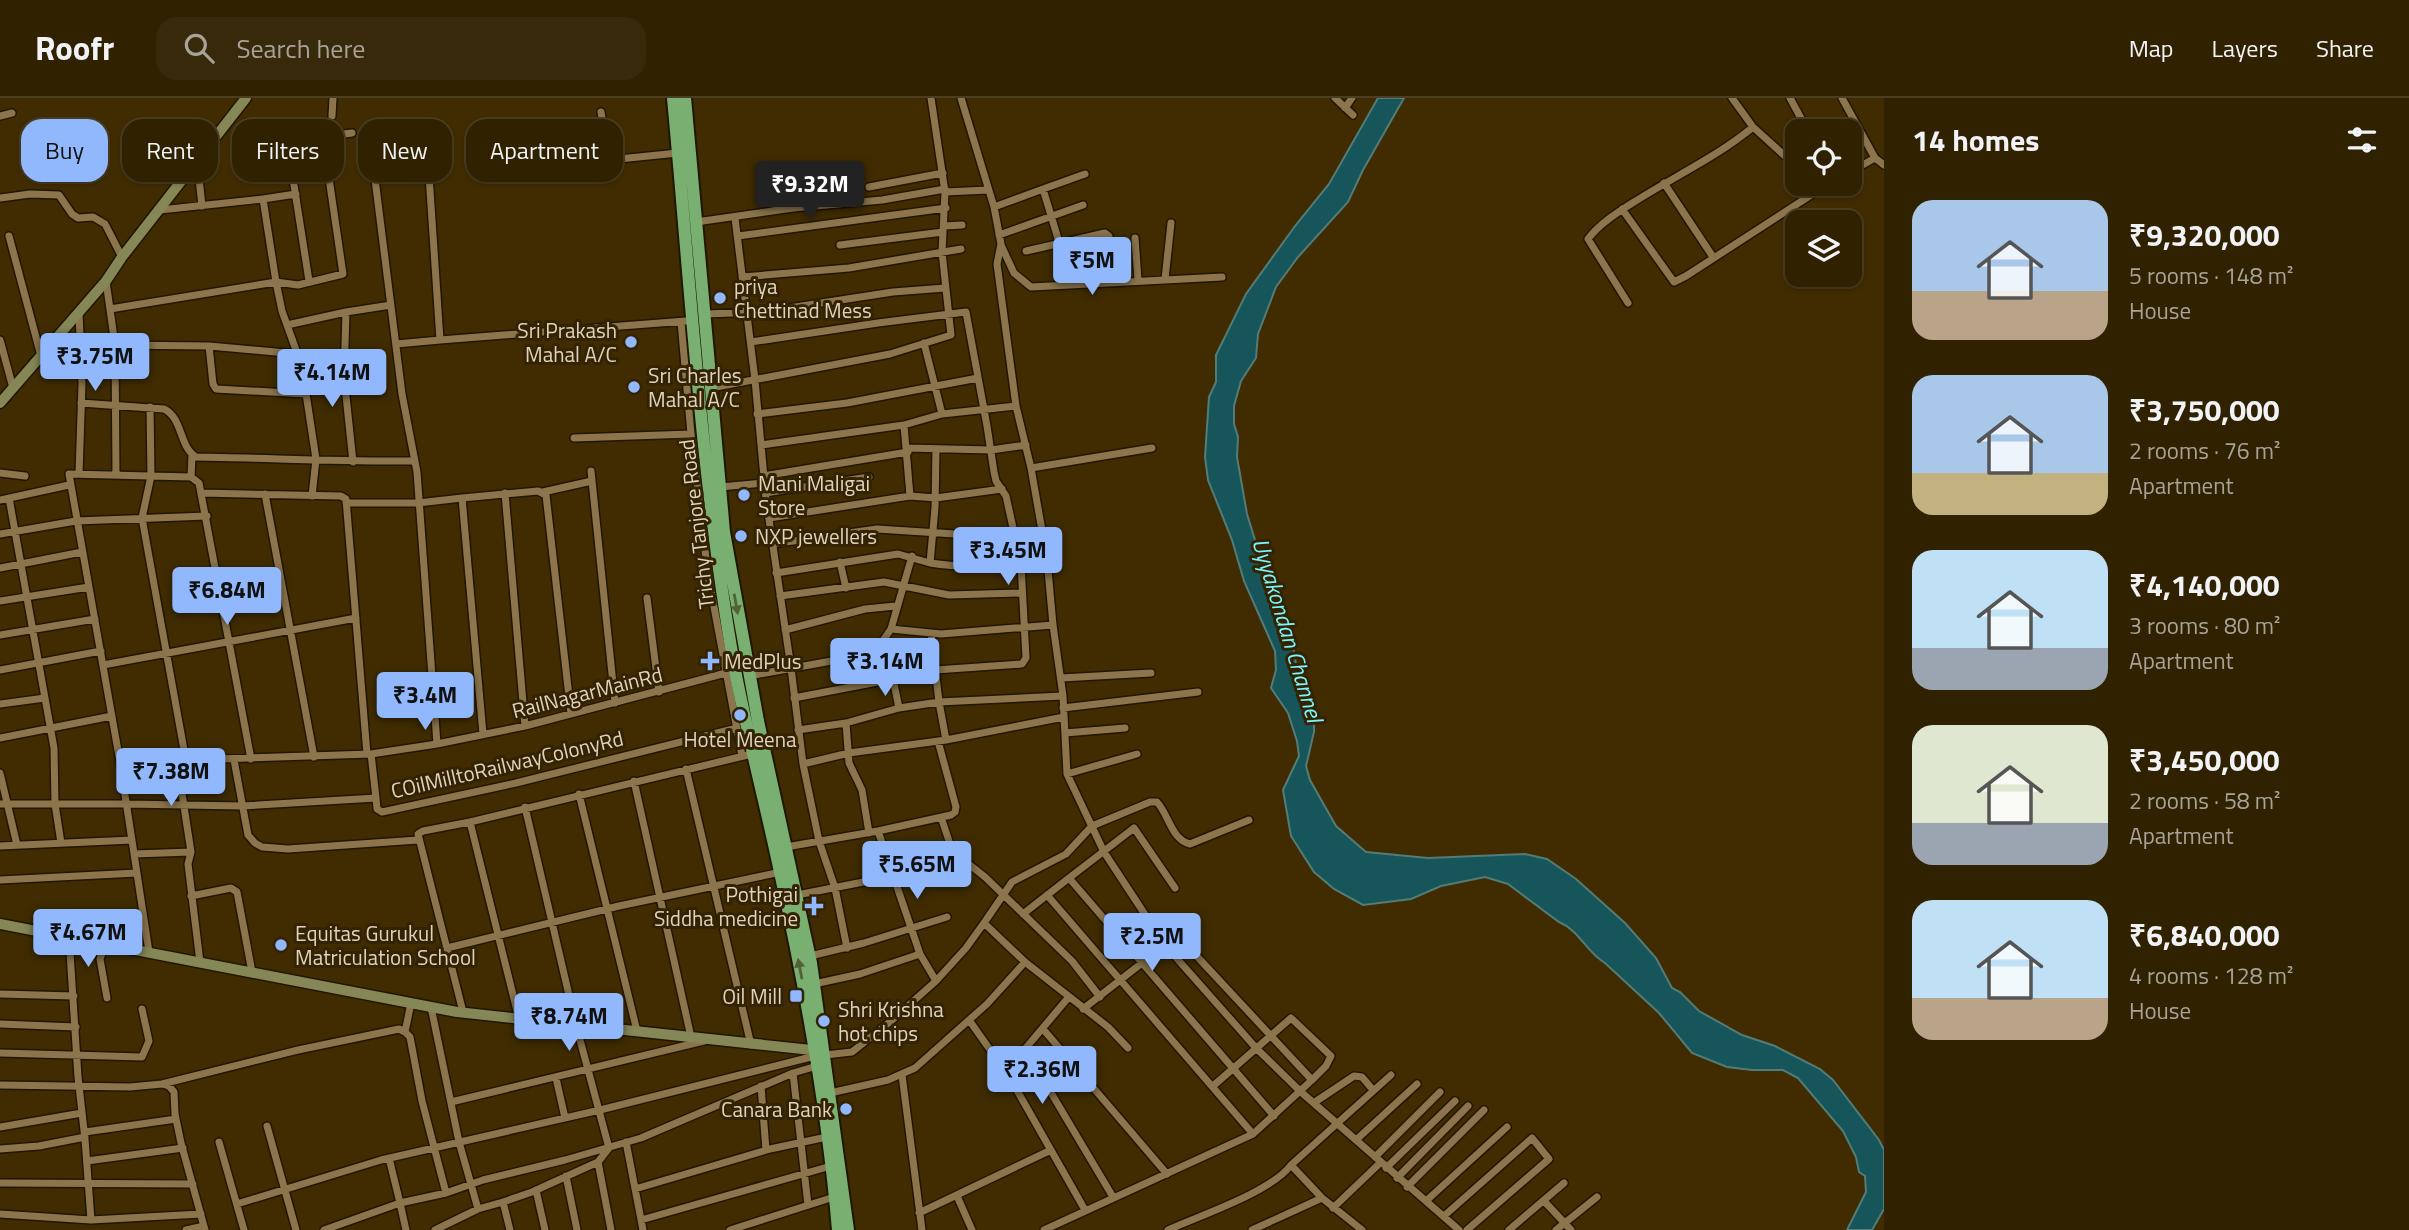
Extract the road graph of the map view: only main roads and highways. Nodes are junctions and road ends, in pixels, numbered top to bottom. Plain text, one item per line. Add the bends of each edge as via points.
1 (673, 98) edge
2 (685, 98) edge
3 (693, 318) junction
4 (819, 1056) junction
5 (838, 1230) edge
6 (848, 1230) edge

1 - 3 highway, Trichy Tanjore Road
2 - 3 highway, Trichy Tanjore Road via 695,222
3 -> 4 highway, Trichy Tanjore Road via 711,388 724,532 750,676 810,956
4 -> 3 highway, Trichy Tanjore Road via 780,872 747,755 713,534
4 - 5 highway, Trichy Tanjore Road
4 - 6 highway, Trichy Tanjore Road via 830,1093

